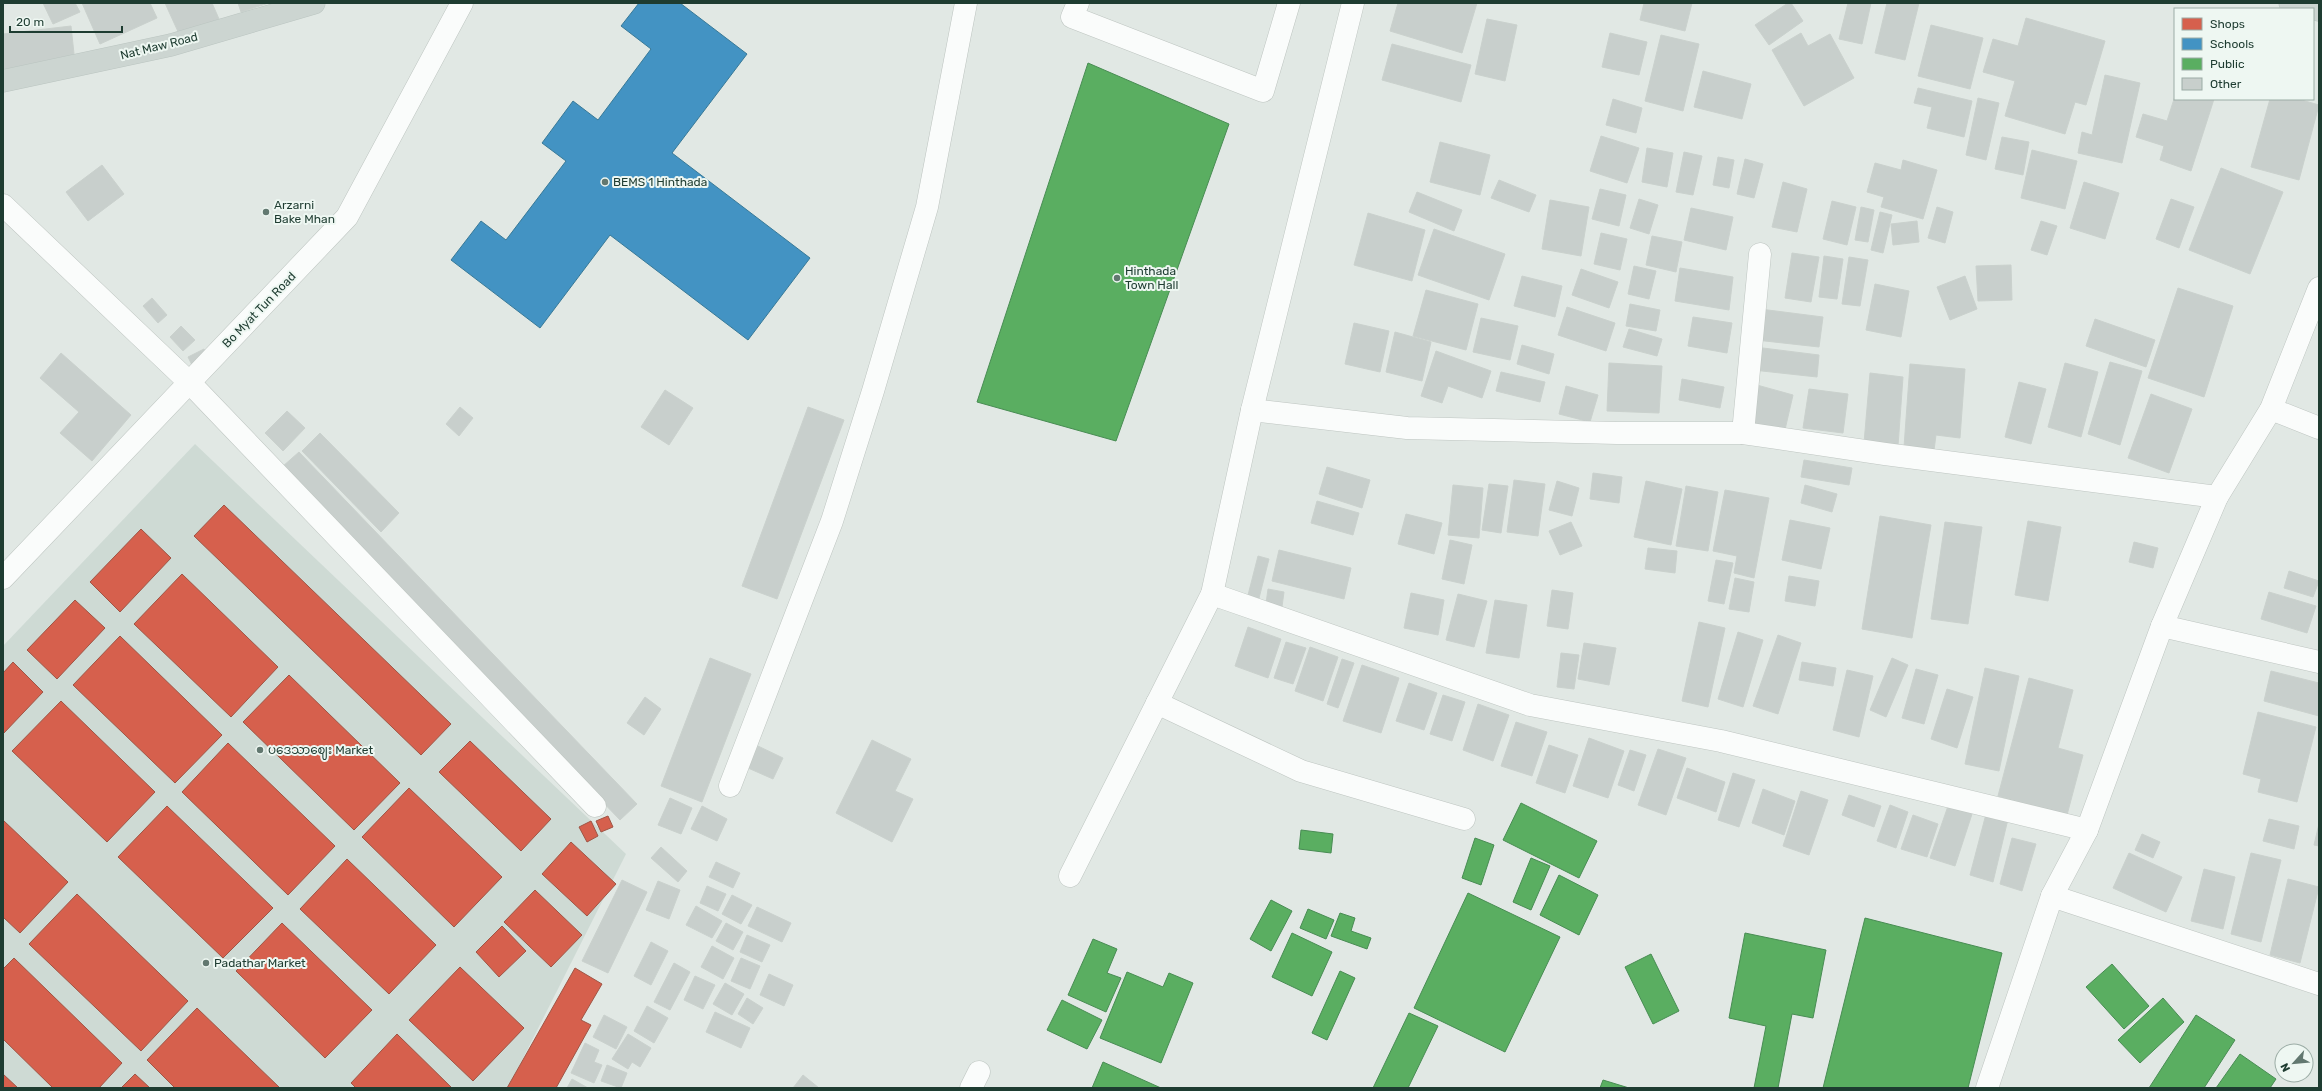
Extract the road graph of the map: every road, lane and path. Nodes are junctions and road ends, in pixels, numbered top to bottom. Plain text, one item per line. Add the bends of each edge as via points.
1 (314, 3) edge
2 (462, 3) edge
3 (966, 3) edge
4 (1078, 3) edge
5 (1289, 3) edge
6 (1353, 3) edge
7 (2290, 3) edge
8 (2311, 8) edge
9 (3, 81) edge
10 (3, 205) edge
11 (1760, 254) dead end
12 (2319, 288) edge
13 (190, 383) junction
14 (2271, 409) junction
15 (1252, 410) junction
16 (2319, 428) edge
17 (1743, 433) junction
18 (2217, 497) junction
19 (3, 578) edge
20 (1212, 594) junction
21 (2162, 626) junction
22 (2319, 662) edge
23 (1157, 703) junction
24 (730, 786) dead end
25 (595, 806) dead end
26 (1464, 819) dead end
27 (2087, 830) junction
28 (1070, 876) dead end
29 (2052, 896) junction
30 (2319, 984) edge
31 (1987, 1088) edge

1 - 9 main road, Nat Maw Road via 171,45
2 - 13 street, Bo Myat Tun Road via 347,217
3 - 24 street via 927,207 873,391 832,521
4 - 5 street via 1072,17 1263,91
6 - 15 street
7 - 8 main road
10 - 13 street
11 - 17 street
12 - 14 street
13 - 19 street, Bo Myat Tun Road
13 - 25 street
14 - 16 street
14 - 18 street
15 - 17 street via 1407,428
15 - 20 street
17 - 18 street
18 - 21 street
20 - 23 street
20 - 27 street via 1530,705 1721,741
21 - 22 street
21 - 27 street
23 - 26 street via 1301,771
23 - 28 street
27 - 29 street
29 - 30 street
29 - 31 street

